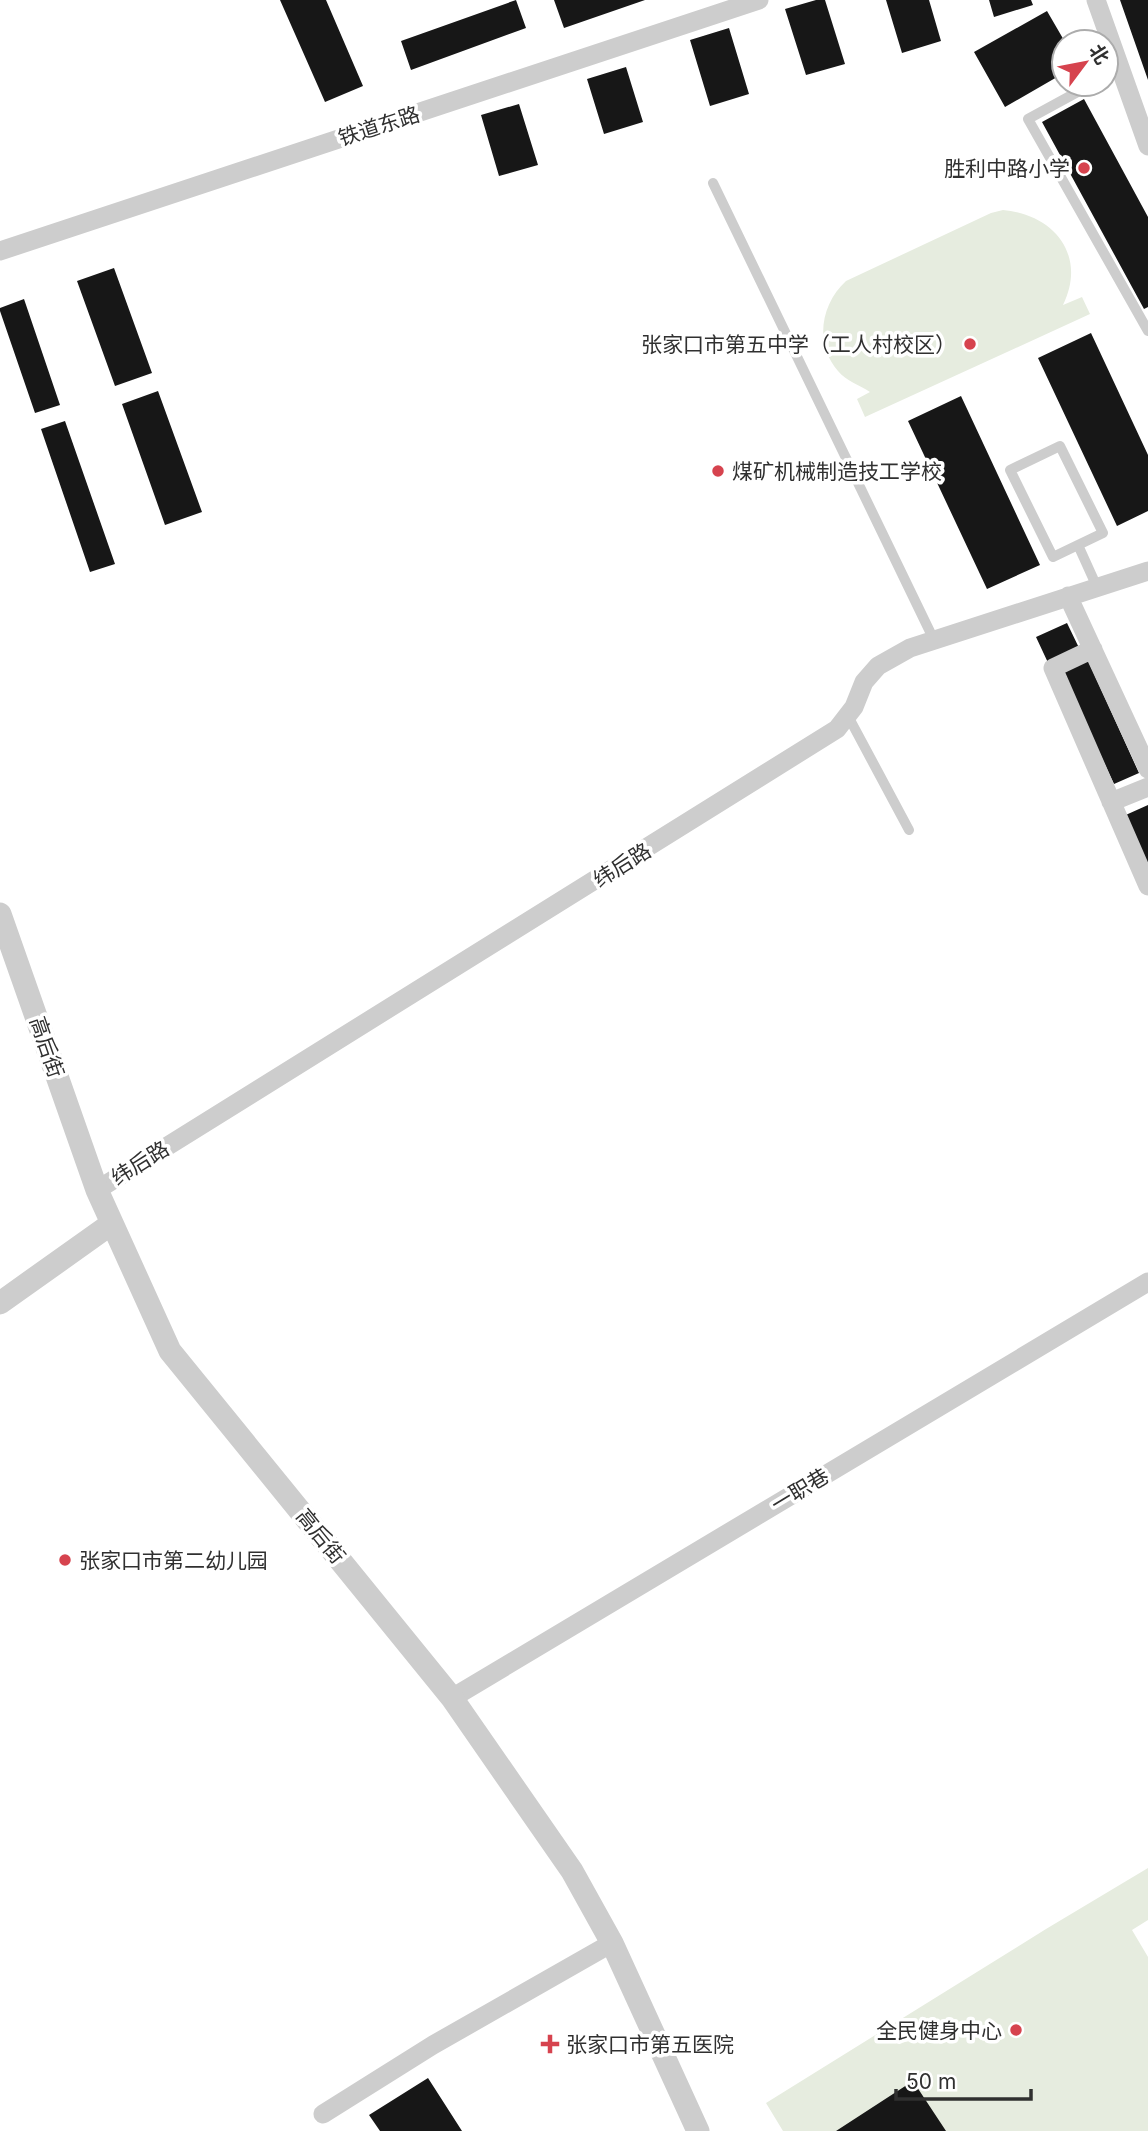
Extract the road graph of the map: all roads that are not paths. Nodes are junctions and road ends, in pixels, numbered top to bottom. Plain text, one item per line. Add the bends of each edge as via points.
1 (759, 0) edge
2 (1096, 0) edge
3 (1066, 98) edge
4 (1148, 146) edge
5 (713, 183) dead end
6 (0, 251) edge
7 (1148, 331) edge
8 (1078, 545) junction
9 (1148, 571) edge
10 (1097, 587) junction
11 (1068, 596) junction
12 (934, 640) junction
13 (1093, 649) junction
14 (848, 716) junction
15 (1148, 769) edge
16 (1148, 787) edge
17 (1111, 802) junction
18 (909, 830) dead end
19 (1148, 886) edge
20 (0, 914) edge
21 (97, 1190) junction
22 (111, 1224) junction
23 (1148, 1282) edge
24 (0, 1303) edge
25 (452, 1699) junction
26 (612, 1943) junction
27 (323, 2114) dead end
28 (698, 2131) edge

1 - 6 street, 铁道东路
2 - 4 street
3 - 7 lane via 1028,119
5 - 12 lane
8 - 8 lane via 1053,557 1010,470 1060,446 1103,533
8 - 10 lane
9 - 10 street, 纬后路
10 - 11 street, 纬后路
11 - 12 street, 纬后路
11 - 13 street
12 - 14 street, 纬后路 via 878,666 864,682
13 - 15 street
13 - 17 street via 1053,668
14 - 18 lane
14 - 21 street, 纬后路 via 837,729 794,757
16 - 17 street
17 - 19 street
20 - 21 street, 高后街
21 - 22 street, 高后街
22 - 24 street
22 - 25 street, 高后街 via 170,1350
23 - 25 street, 一职巷
25 - 26 street, 高后街 via 572,1871
26 - 27 street
26 - 28 street, 高后街

